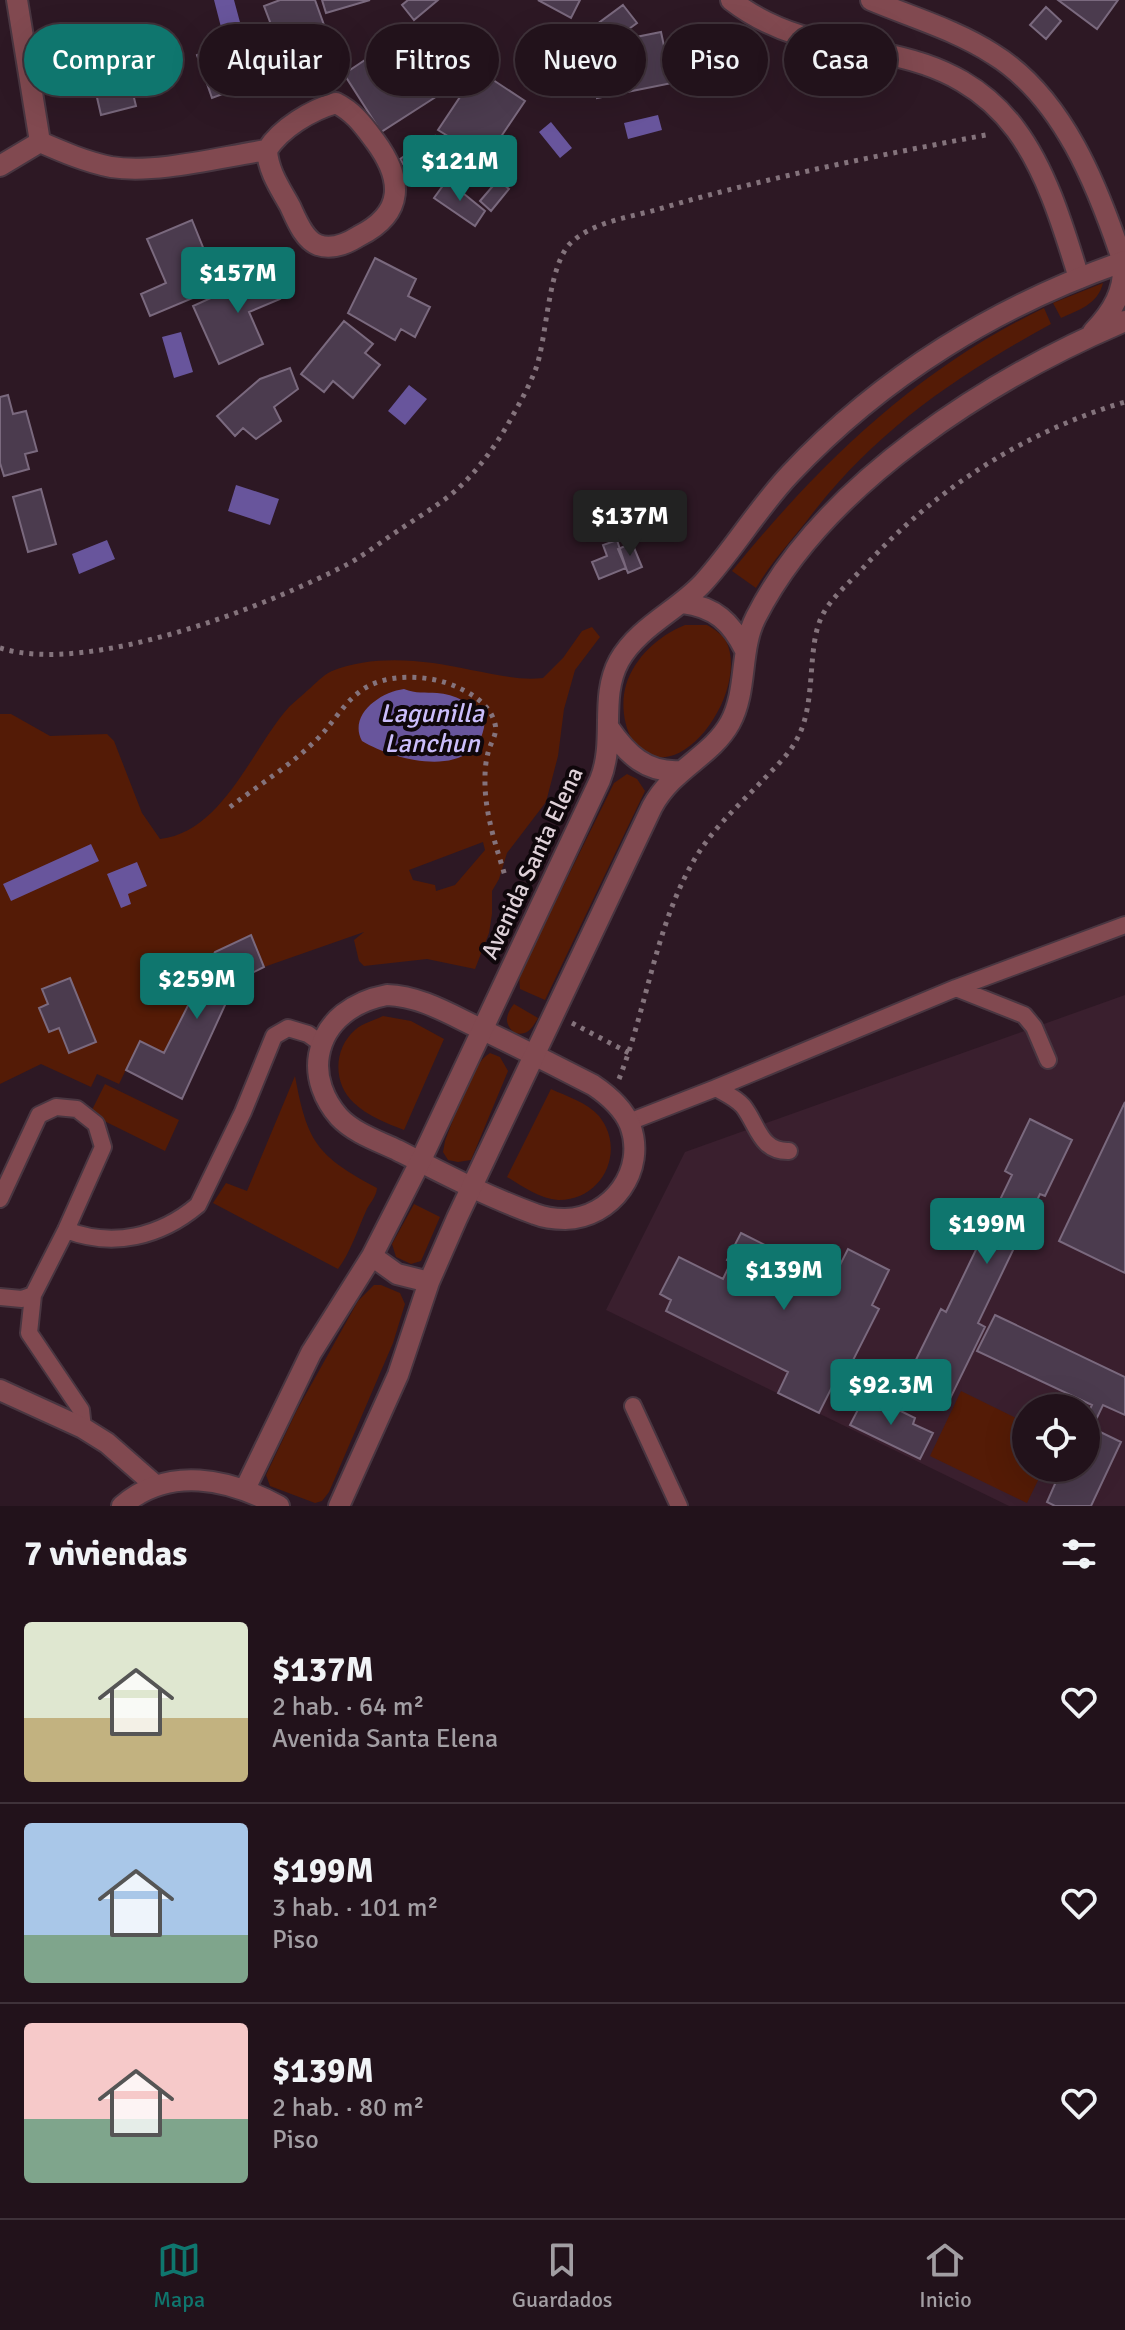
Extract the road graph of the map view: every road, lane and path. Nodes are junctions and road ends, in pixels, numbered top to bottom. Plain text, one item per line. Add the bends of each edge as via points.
1 (17, 0) edge
2 (731, 0) edge
3 (871, 0) edge
4 (1000, 132) dead end
5 (40, 142) junction
6 (267, 150) junction
7 (0, 166) edge
8 (1124, 262) edge
9 (1079, 278) junction
10 (1125, 321) edge
11 (1088, 337) junction
12 (1125, 402) edge
13 (683, 603) junction
14 (0, 648) edge
15 (745, 650) junction
16 (609, 728) junction
17 (680, 771) junction
18 (230, 807) dead end
19 (506, 879) dead end
20 (1125, 925) edge
21 (956, 988) junction
22 (554, 1013) junction
23 (482, 1030) junction
24 (322, 1044) junction
25 (629, 1053) junction
26 (534, 1055) junction
27 (1048, 1060) dead end
28 (716, 1088) junction
29 (611, 1098) junction
30 (629, 1122) junction
31 (789, 1151) dead end
32 (420, 1162) junction
33 (472, 1186) junction
34 (0, 1199) edge
35 (66, 1230) junction
36 (372, 1256) junction
37 (429, 1282) junction
38 (33, 1295) junction
39 (0, 1297) edge
40 (0, 1390) edge
41 (633, 1406) dead end
42 (83, 1428) junction
43 (155, 1485) junction
44 (245, 1489) junction
45 (122, 1506) edge
46 (279, 1506) edge
47 (339, 1506) edge
48 (679, 1506) edge

1 - 5 street
2 - 9 street via 761,21 797,36 940,68 994,104 1035,156
3 - 8 street via 972,41 1025,78 1079,156
4 - 14 path via 708,194 600,225 573,240 559,256 535,370 490,452 444,499 352,562 277,598 204,623 91,651 43,655
5 - 6 street via 113,167
5 - 7 street
6 - 6 street via 270,169 303,231 318,245 347,243 388,216 394,197 392,169 349,109 336,103 321,107 281,133
8 - 9 street, Avenida Santa Elena
8 - 11 street via 1120,298
9 - 13 street, Avenida Santa Elena via 989,320 863,405 790,474
10 - 11 street
11 - 15 street via 983,393 869,479 777,581
12 - 25 path via 1037,435 950,488 897,533 828,607 818,629 800,735 693,863 674,906
13 - 15 street via 717,613
13 - 16 street, Avenida Santa Elena via 645,630 618,662 610,683
15 - 17 street via 731,721
16 - 17 street via 641,762
16 - 23 street, Avenida Santa Elena via 600,780
17 - 22 street via 652,807
18 - 19 path via 321,734 360,690 412,677 446,681 469,692 495,720 485,779 491,830
20 - 21 lane
21 - 27 lane via 1024,1015
21 - 28 lane
22 - 25 path
22 - 26 street
23 - 24 street via 418,1000 387,995 355,1005
23 - 26 street
23 - 32 street, Avenida Santa Elena
24 - 32 street via 320,1082 338,1116
24 - 35 lane via 288,1028 274,1036 218,1165 198,1205 186,1215 159,1230 120,1239
25 - 29 path
26 - 29 street
26 - 33 street
28 - 30 lane
28 - 31 lane via 742,1104 767,1145
29 - 30 street
30 - 33 street via 635,1151 629,1177 613,1200 586,1216 537,1215
32 - 33 street
32 - 36 street, Avenida Santa Elena
33 - 37 street
34 - 35 lane via 39,1115 56,1107 77,1109 96,1124 103,1147
35 - 38 lane
36 - 37 street via 397,1274
36 - 44 street, Avenida Santa Elena via 311,1353
37 - 47 street via 398,1375
38 - 39 lane
38 - 42 lane via 29,1333 81,1410
40 - 42 street
41 - 48 lane
42 - 43 street
43 - 44 street via 190,1479
43 - 45 street
44 - 46 street

